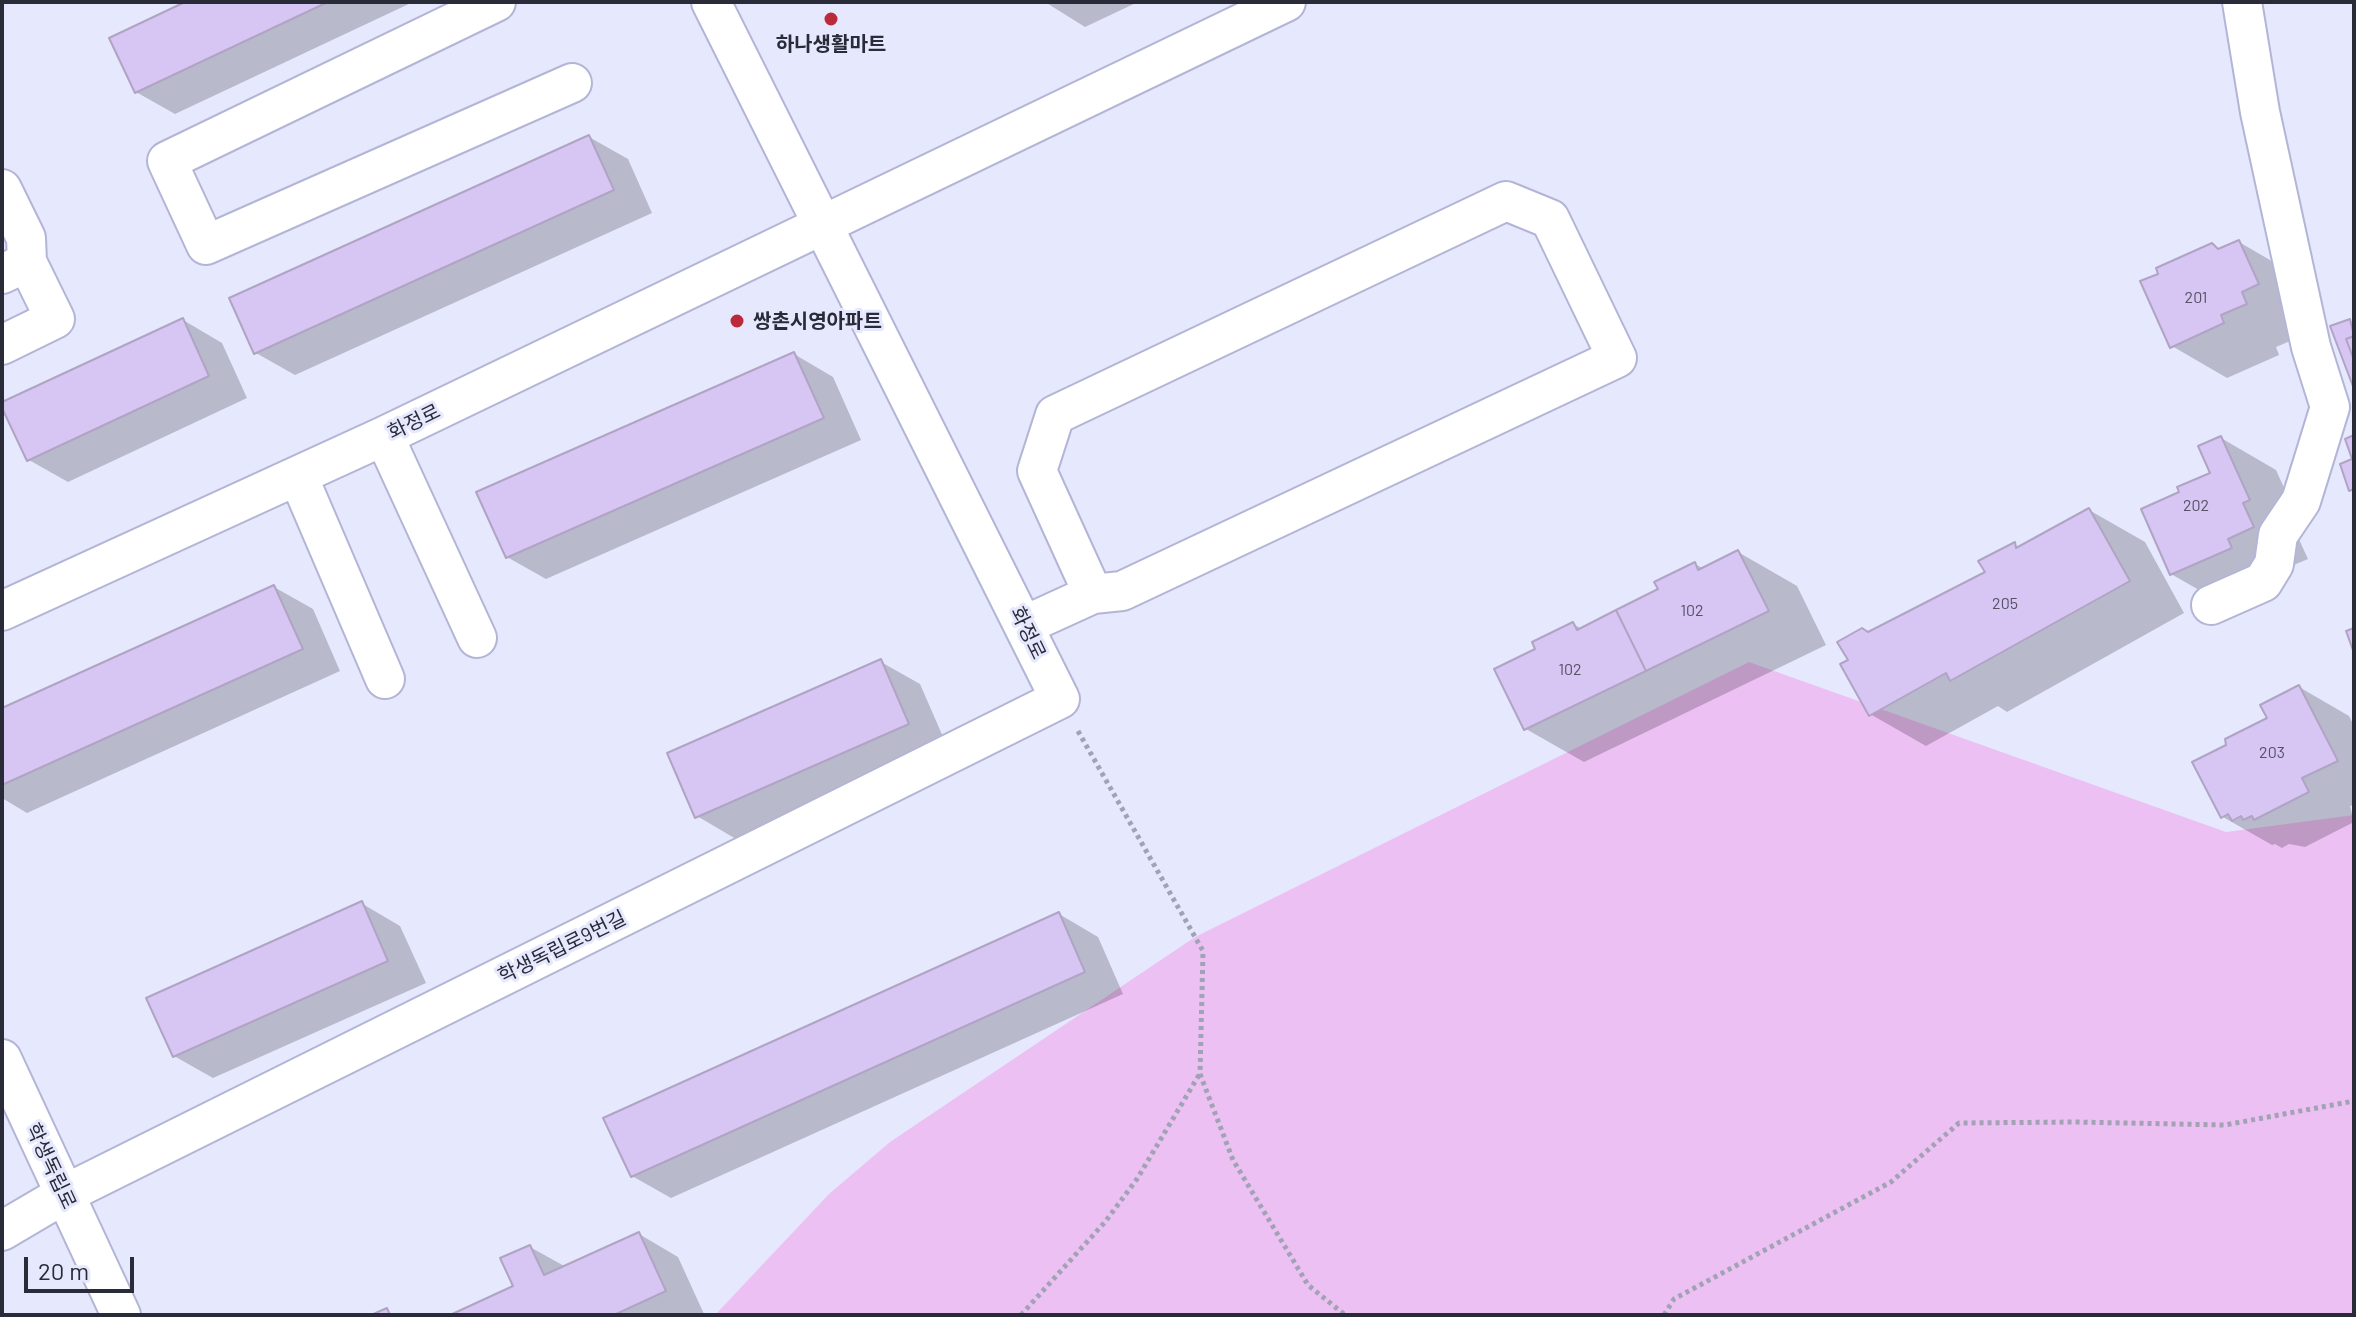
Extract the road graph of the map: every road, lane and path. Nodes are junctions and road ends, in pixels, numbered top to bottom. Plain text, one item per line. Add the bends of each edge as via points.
1 (496, 2) edge
2 (711, 2) edge
3 (1286, 2) edge
4 (2242, 2) edge
5 (572, 83) dead end
6 (2, 189) edge
7 (823, 225) junction
8 (14, 268) edge
9 (2, 345) edge
10 (384, 436) junction
11 (298, 476) junction
12 (1093, 594) junction
13 (2211, 605) dead end
14 (2, 611) edge
15 (1025, 625) junction
16 (477, 638) dead end
17 (385, 679) dead end
18 (1060, 699) junction
19 (2, 1059) edge
20 (1200, 1074) junction
21 (2354, 1101) edge
22 (63, 1195) junction
23 (2, 1231) edge
24 (121, 1315) edge
25 (1021, 1315) edge
26 (1345, 1315) edge
27 (1664, 1315) edge

1 - 5 street via 167,161 206,245
2 - 7 street
3 - 7 street, 화정로
4 - 13 street via 2311,347 2330,407 2301,501 2278,535 2274,564 2263,582
6 - 8 street via 26,238
7 - 10 street, 화정로
7 - 15 street, 화정로
8 - 9 street via 55,319
10 - 11 street, 화정로
10 - 16 street
11 - 14 street, 화정로
11 - 17 street
12 - 12 street via 1122,591 1617,358 1550,219 1506,201 1055,415 1037,471
12 - 15 street
15 - 18 street, 화정로
18 - 20 path via 1203,951
18 - 22 street, 학생독립로9번길
19 - 22 street, 학생독립로
20 - 25 path via 1137,1179
20 - 26 path via 1233,1160 1285,1248 1308,1285
21 - 27 path via 2225,1125 1959,1123 1891,1182 1674,1299
22 - 23 street, 학생독립로9번길
22 - 24 street, 학생독립로

